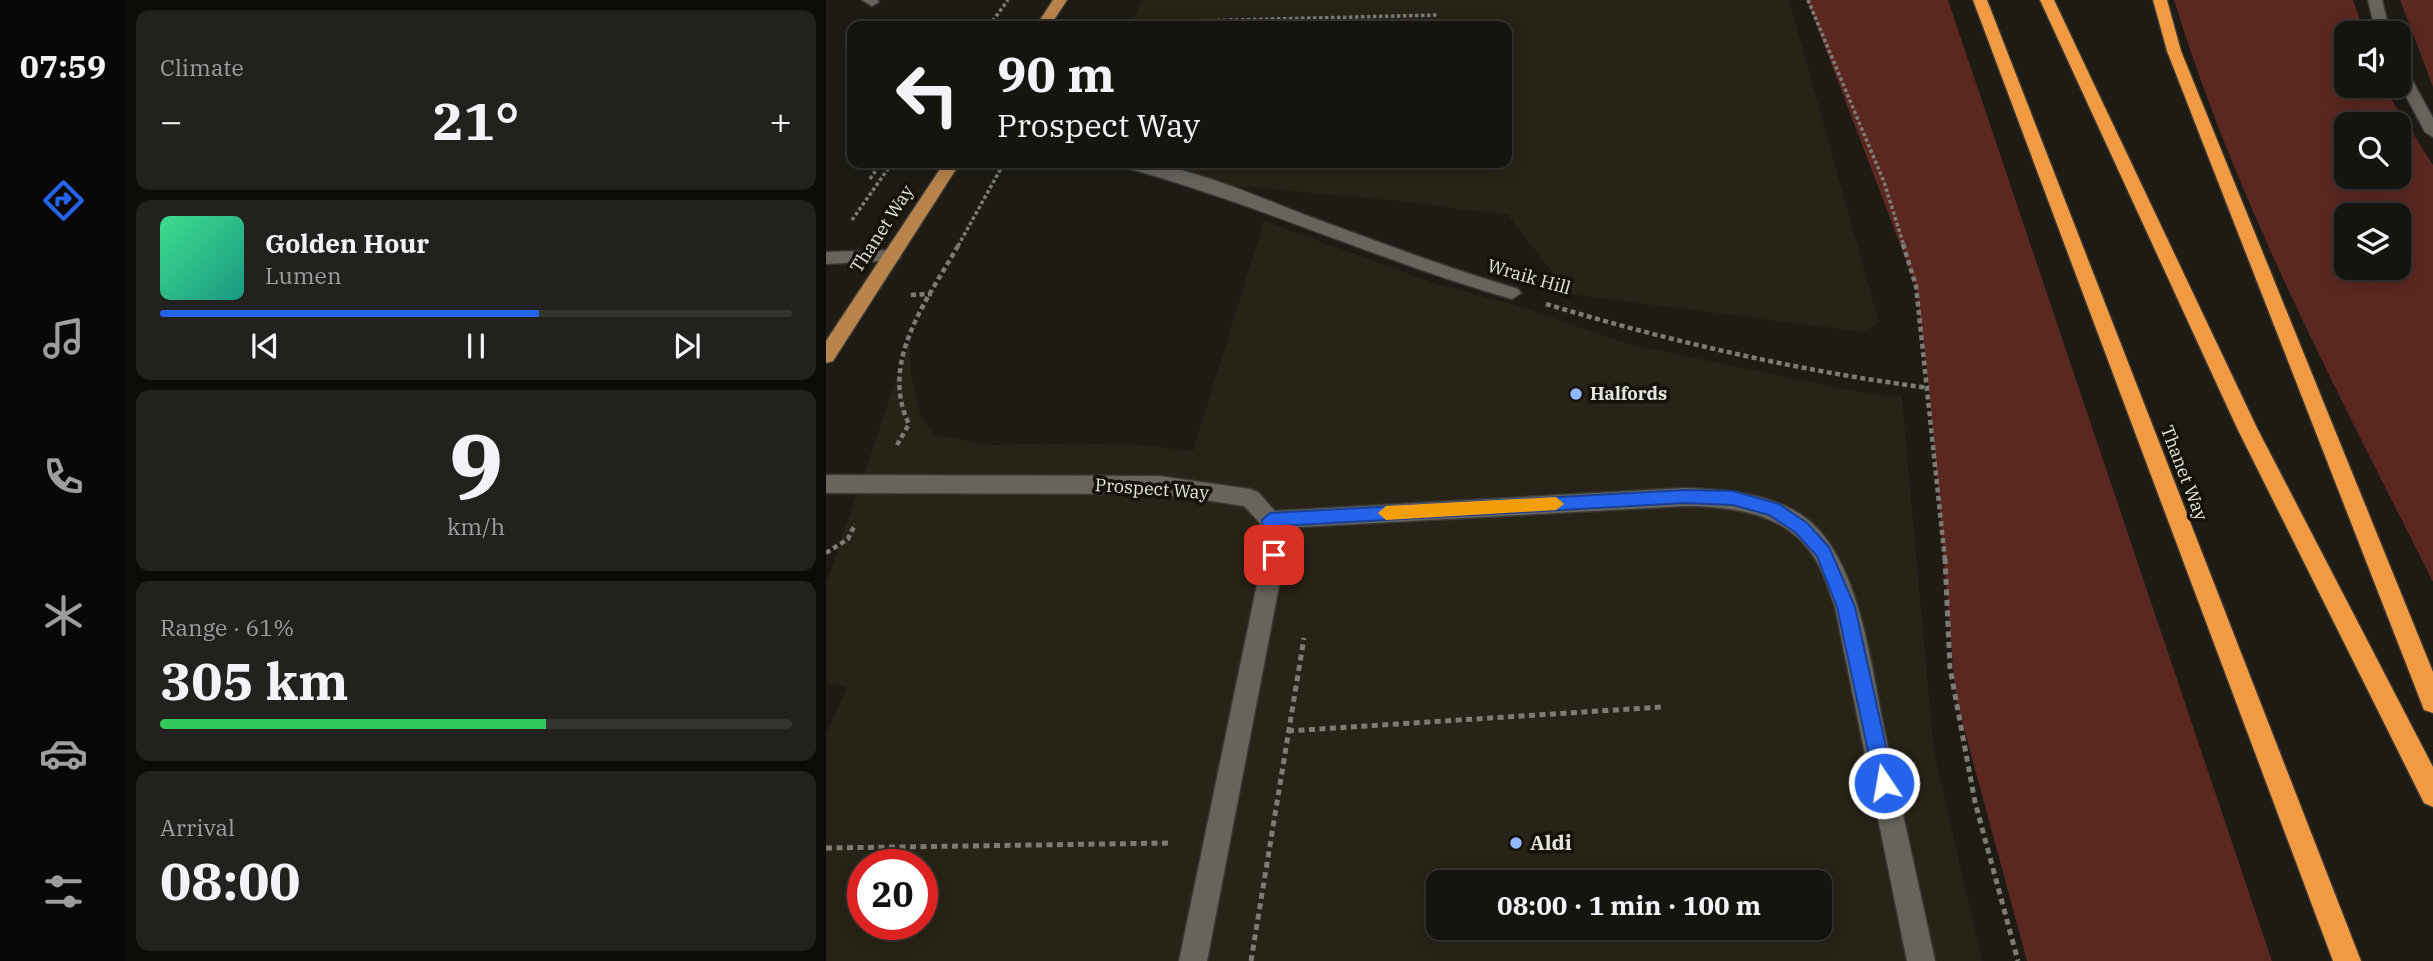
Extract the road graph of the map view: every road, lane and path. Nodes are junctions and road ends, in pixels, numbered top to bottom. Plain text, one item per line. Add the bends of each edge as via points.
1 (1008, 0) edge
2 (1060, 0) edge
3 (1808, 0) edge
4 (1980, 0) edge
5 (2047, 0) edge
6 (2160, 0) edge
7 (2375, 0) edge
8 (1437, 15) dead end
9 (993, 21) edge
10 (1046, 21) edge
11 (1193, 21) dead end
12 (2380, 21) edge
13 (2411, 91) edge
14 (2433, 132) edge
15 (877, 168) edge
16 (889, 168) edge
17 (950, 168) edge
18 (1001, 168) edge
19 (1146, 168) edge
20 (870, 178) dead end
21 (892, 256) junction
22 (826, 258) edge
23 (1512, 293) joint
24 (826, 356) edge
25 (1929, 388) junction
26 (877, 483) junction
27 (826, 484) edge
28 (1270, 520) junction
29 (826, 552) edge
30 (1306, 626) dead end
31 (2433, 702) edge
32 (1662, 707) dead end
33 (1288, 731) junction
34 (2433, 794) edge
35 (1269, 839) junction
36 (1217, 842) junction
37 (826, 848) edge
38 (1193, 961) edge
39 (1251, 961) edge
40 (1921, 961) edge
41 (2018, 961) edge
42 (2347, 961) edge

1 - 9 path
2 - 10 main road
3 - 25 path via 1848,89 1896,221 1916,286
4 - 42 highway, Thanet Way
5 - 34 highway via 2247,428
6 - 31 highway via 2174,51
7 - 12 street
8 - 11 path
13 - 14 street
15 - 20 path
16 - 22 path
17 - 21 main road, Thanet Way
18 - 26 path via 914,324 898,363 903,412 909,424
19 - 23 street, Wraik Hill via 1227,192 1448,276
21 - 22 street
21 - 24 main road, Thanet Way
23 - 25 path, Wraik Hill via 1633,331
25 - 41 path via 1950,668 1975,802
26 - 27 street, Prospect Way
26 - 28 street, Prospect Way via 1159,485 1251,498
26 - 29 path via 848,539
28 - 36 street via 1274,555
28 - 40 street via 1697,497 1733,498 1774,509 1801,527 1823,552 1846,607
30 - 33 path
32 - 33 path
33 - 35 path
35 - 36 path
35 - 39 path
36 - 37 path
36 - 38 street

